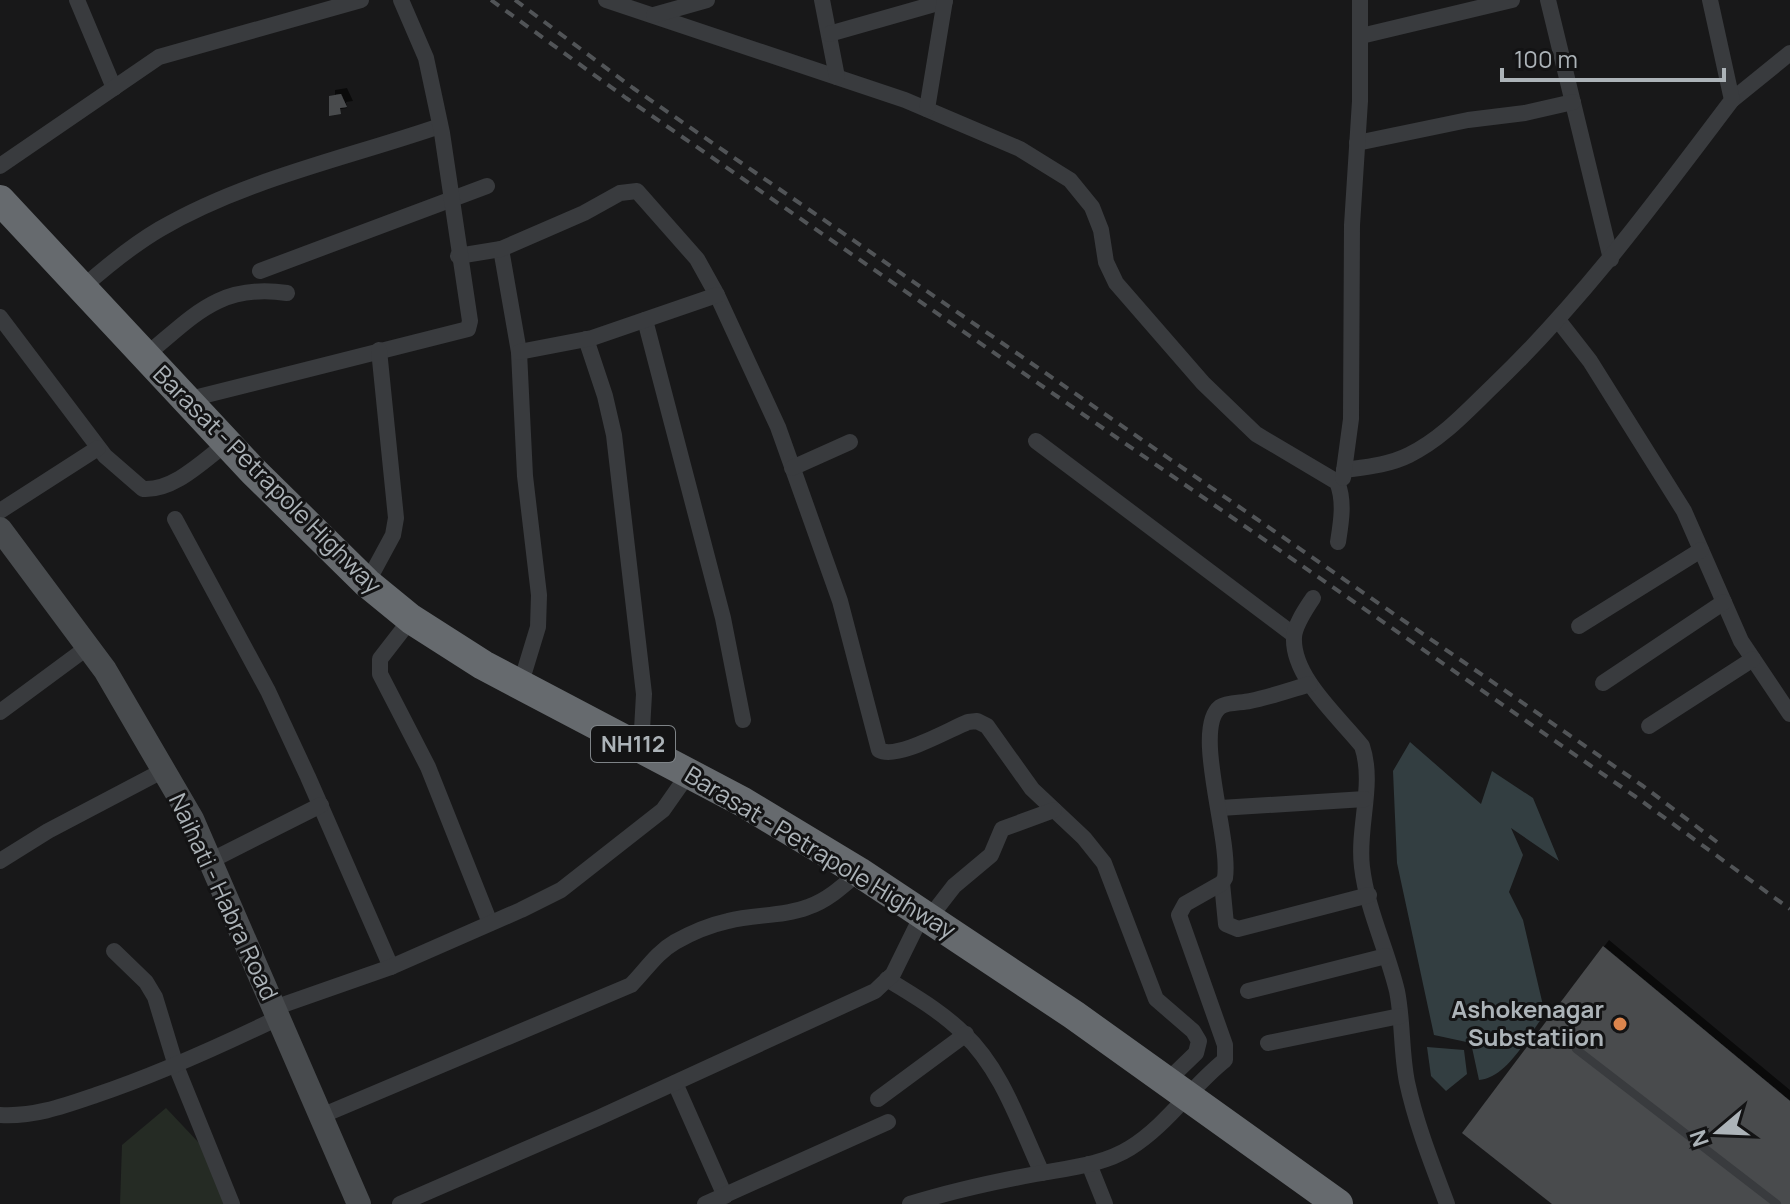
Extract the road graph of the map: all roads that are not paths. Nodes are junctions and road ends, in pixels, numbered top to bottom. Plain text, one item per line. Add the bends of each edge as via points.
1 (77, 0) edge
2 (361, 0) edge
3 (401, 0) edge
4 (606, 0) edge
5 (707, 0) edge
6 (822, 0) edge
7 (1360, 0) edge
8 (1512, 0) edge
9 (1548, 0) edge
10 (1710, 0) edge
11 (945, 1) edge
12 (653, 16) junction
13 (829, 34) junction
14 (1361, 36) junction
15 (1790, 53) edge
16 (837, 77) junction
17 (114, 88) junction
18 (1732, 100) junction
19 (1573, 102) junction
20 (927, 109) junction
21 (440, 126) junction
22 (1357, 143) junction
23 (0, 166) edge
24 (487, 186) dead end
25 (0, 200) edge
26 (451, 200) junction
27 (501, 249) junction
28 (458, 256) junction
29 (1611, 259) junction
30 (260, 271) dead end
31 (82, 288) junction
32 (287, 293) dead end
33 (717, 295) junction
34 (0, 317) edge
35 (645, 320) junction
36 (1558, 320) junction
37 (586, 339) junction
38 (379, 350) junction
39 (519, 352) junction
40 (145, 356) junction
41 (186, 400) junction
42 (1036, 441) dead end
43 (850, 442) dead end
44 (227, 443) junction
45 (98, 448) junction
46 (792, 468) junction
47 (1344, 470) junction
48 (1341, 492) junction
49 (0, 511) edge
50 (175, 519) dead end
51 (0, 529) edge
52 (1338, 542) dead end
53 (1701, 550) junction
54 (367, 583) junction
55 (1313, 598) dead end
56 (1724, 602) junction
57 (411, 619) junction
58 (1579, 626) dead end
59 (1294, 635) junction
60 (88, 647) junction
61 (1753, 659) junction
62 (1603, 683) dead end
63 (1310, 684) junction
64 (520, 686) junction
65 (0, 712) edge
66 (1790, 714) edge
67 (743, 720) dead end
68 (1649, 726) dead end
69 (641, 748) junction
70 (164, 770) junction
71 (689, 773) junction
72 (1365, 799) junction
73 (321, 805) junction
74 (1220, 808) junction
75 (1054, 810) junction
76 (0, 861) edge
77 (210, 861) junction
78 (859, 872) junction
79 (1222, 883) junction
80 (1369, 895) junction
81 (927, 915) junction
82 (490, 923) junction
83 (114, 951) dead end
84 (1386, 956) junction
85 (391, 967) junction
86 (887, 979) junction
87 (1248, 991) dead end
88 (276, 1013) junction
89 (1400, 1016) junction
90 (966, 1034) junction
91 (1268, 1043) dead end
92 (1576, 1049) dead end
93 (176, 1066) junction
94 (675, 1083) junction
95 (1177, 1088) junction
96 (878, 1099) dead end
97 (0, 1115) edge
98 (321, 1116) junction
99 (888, 1122) dead end
100 (1089, 1164) junction
101 (1042, 1173) junction
102 (725, 1196) junction
103 (232, 1204) edge
104 (359, 1204) edge
105 (400, 1204) edge
106 (705, 1204) edge
107 (910, 1204) edge
108 (1105, 1204) edge
109 (1338, 1204) edge
110 (1447, 1204) edge
111 (1777, 1204) edge

1 - 17 street
2 - 17 street via 159,57
3 - 21 street via 426,58
4 - 12 street
5 - 12 street
6 - 13 street
7 - 14 street
8 - 14 street
9 - 19 street
10 - 18 street
11 - 13 street
11 - 20 street
12 - 16 street
13 - 16 street
14 - 22 street
15 - 18 street
16 - 20 street
17 - 23 street
18 - 29 street
19 - 22 street
19 - 29 street
20 - 48 street via 1020,149 1070,180 1092,207 1116,283 1174,350 1256,434 1328,475
21 - 26 street
21 - 31 street via 343,155 205,207 141,240
22 - 47 street via 1351,419
24 - 26 street
25 - 31 highway, Barasat - Petrapole Highway / NH112
26 - 28 street
26 - 30 street
27 - 28 street
27 - 33 street via 620,193 637,191 697,259
27 - 39 street
28 - 38 street via 468,329
29 - 36 street
31 - 40 highway, Barasat - Petrapole Highway / NH112
32 - 40 street via 240,292 215,300
33 - 35 street
33 - 46 street
34 - 45 street
35 - 37 street
35 - 67 street via 723,618
36 - 47 street via 1423,447 1389,463
36 - 53 street via 1590,361 1676,498
37 - 39 street
37 - 69 street via 614,435 644,694
38 - 41 street
38 - 54 street via 396,518 393,535
39 - 64 street via 525,476 539,595 538,627
40 - 41 highway, Barasat - Petrapole Highway / NH112
41 - 44 highway, Barasat - Petrapole Highway / NH112
42 - 59 street
43 - 46 street
44 - 45 street via 181,478 148,490
44 - 54 highway, Barasat - Petrapole Highway / NH112
45 - 49 street
46 - 75 street via 840,601 879,750 899,752 977,721 987,726 1032,789
47 - 48 street
48 - 52 street
50 - 73 street via 268,691
51 - 60 main road, Naihati - Habra Road
53 - 56 street
53 - 58 street
54 - 57 highway, Barasat - Petrapole Highway / NH112
55 - 59 street
56 - 61 street
56 - 62 street
57 - 64 highway, Barasat - Petrapole Highway / NH112
57 - 82 street via 380,659 380,674 428,767
59 - 63 street
60 - 65 street
60 - 70 main road, Naihati - Habra Road
61 - 66 street
61 - 68 street
63 - 72 street via 1362,746
63 - 74 street via 1222,705 1212,716 1208,748
64 - 69 highway, Barasat - Petrapole Highway / NH112
69 - 71 highway, Barasat - Petrapole Highway / NH112
70 - 76 street
70 - 77 main road, Naihati - Habra Road
71 - 78 highway, Barasat - Petrapole Highway / NH112
71 - 82 street via 663,810 561,890
72 - 74 street
72 - 80 street via 1360,843
73 - 77 street
73 - 85 street
74 - 79 street via 1226,872
75 - 81 street via 1002,829 991,855
75 - 95 street via 1104,863 1156,999 1199,1041
77 - 88 main road, Naihati - Habra Road
78 - 81 highway, Barasat - Petrapole Highway / NH112
78 - 98 street via 836,893 809,907 696,932 648,963 631,985
79 - 80 street via 1226,924 1238,929
79 - 95 street via 1185,904 1179,915 1225,1045 1225,1060
80 - 84 street
81 - 86 street
81 - 95 highway, Barasat - Petrapole Highway / NH112
82 - 85 street
83 - 93 street via 155,997
84 - 87 street
84 - 89 street
85 - 88 street
86 - 90 street
86 - 94 street via 875,991
88 - 93 street
88 - 98 main road, Naihati - Habra Road
89 - 91 street
89 - 110 street via 1411,1096
90 - 96 street
90 - 101 street via 993,1070
92 - 111 lane
93 - 97 street via 54,1109
93 - 103 street
94 - 102 street
94 - 105 street
95 - 100 street via 1151,1133 1129,1149
95 - 109 highway, Barasat - Petrapole Highway / NH112
98 - 104 main road, Naihati - Habra Road
99 - 102 street
100 - 101 street
100 - 108 street
101 - 107 street via 952,1190
102 - 106 street

